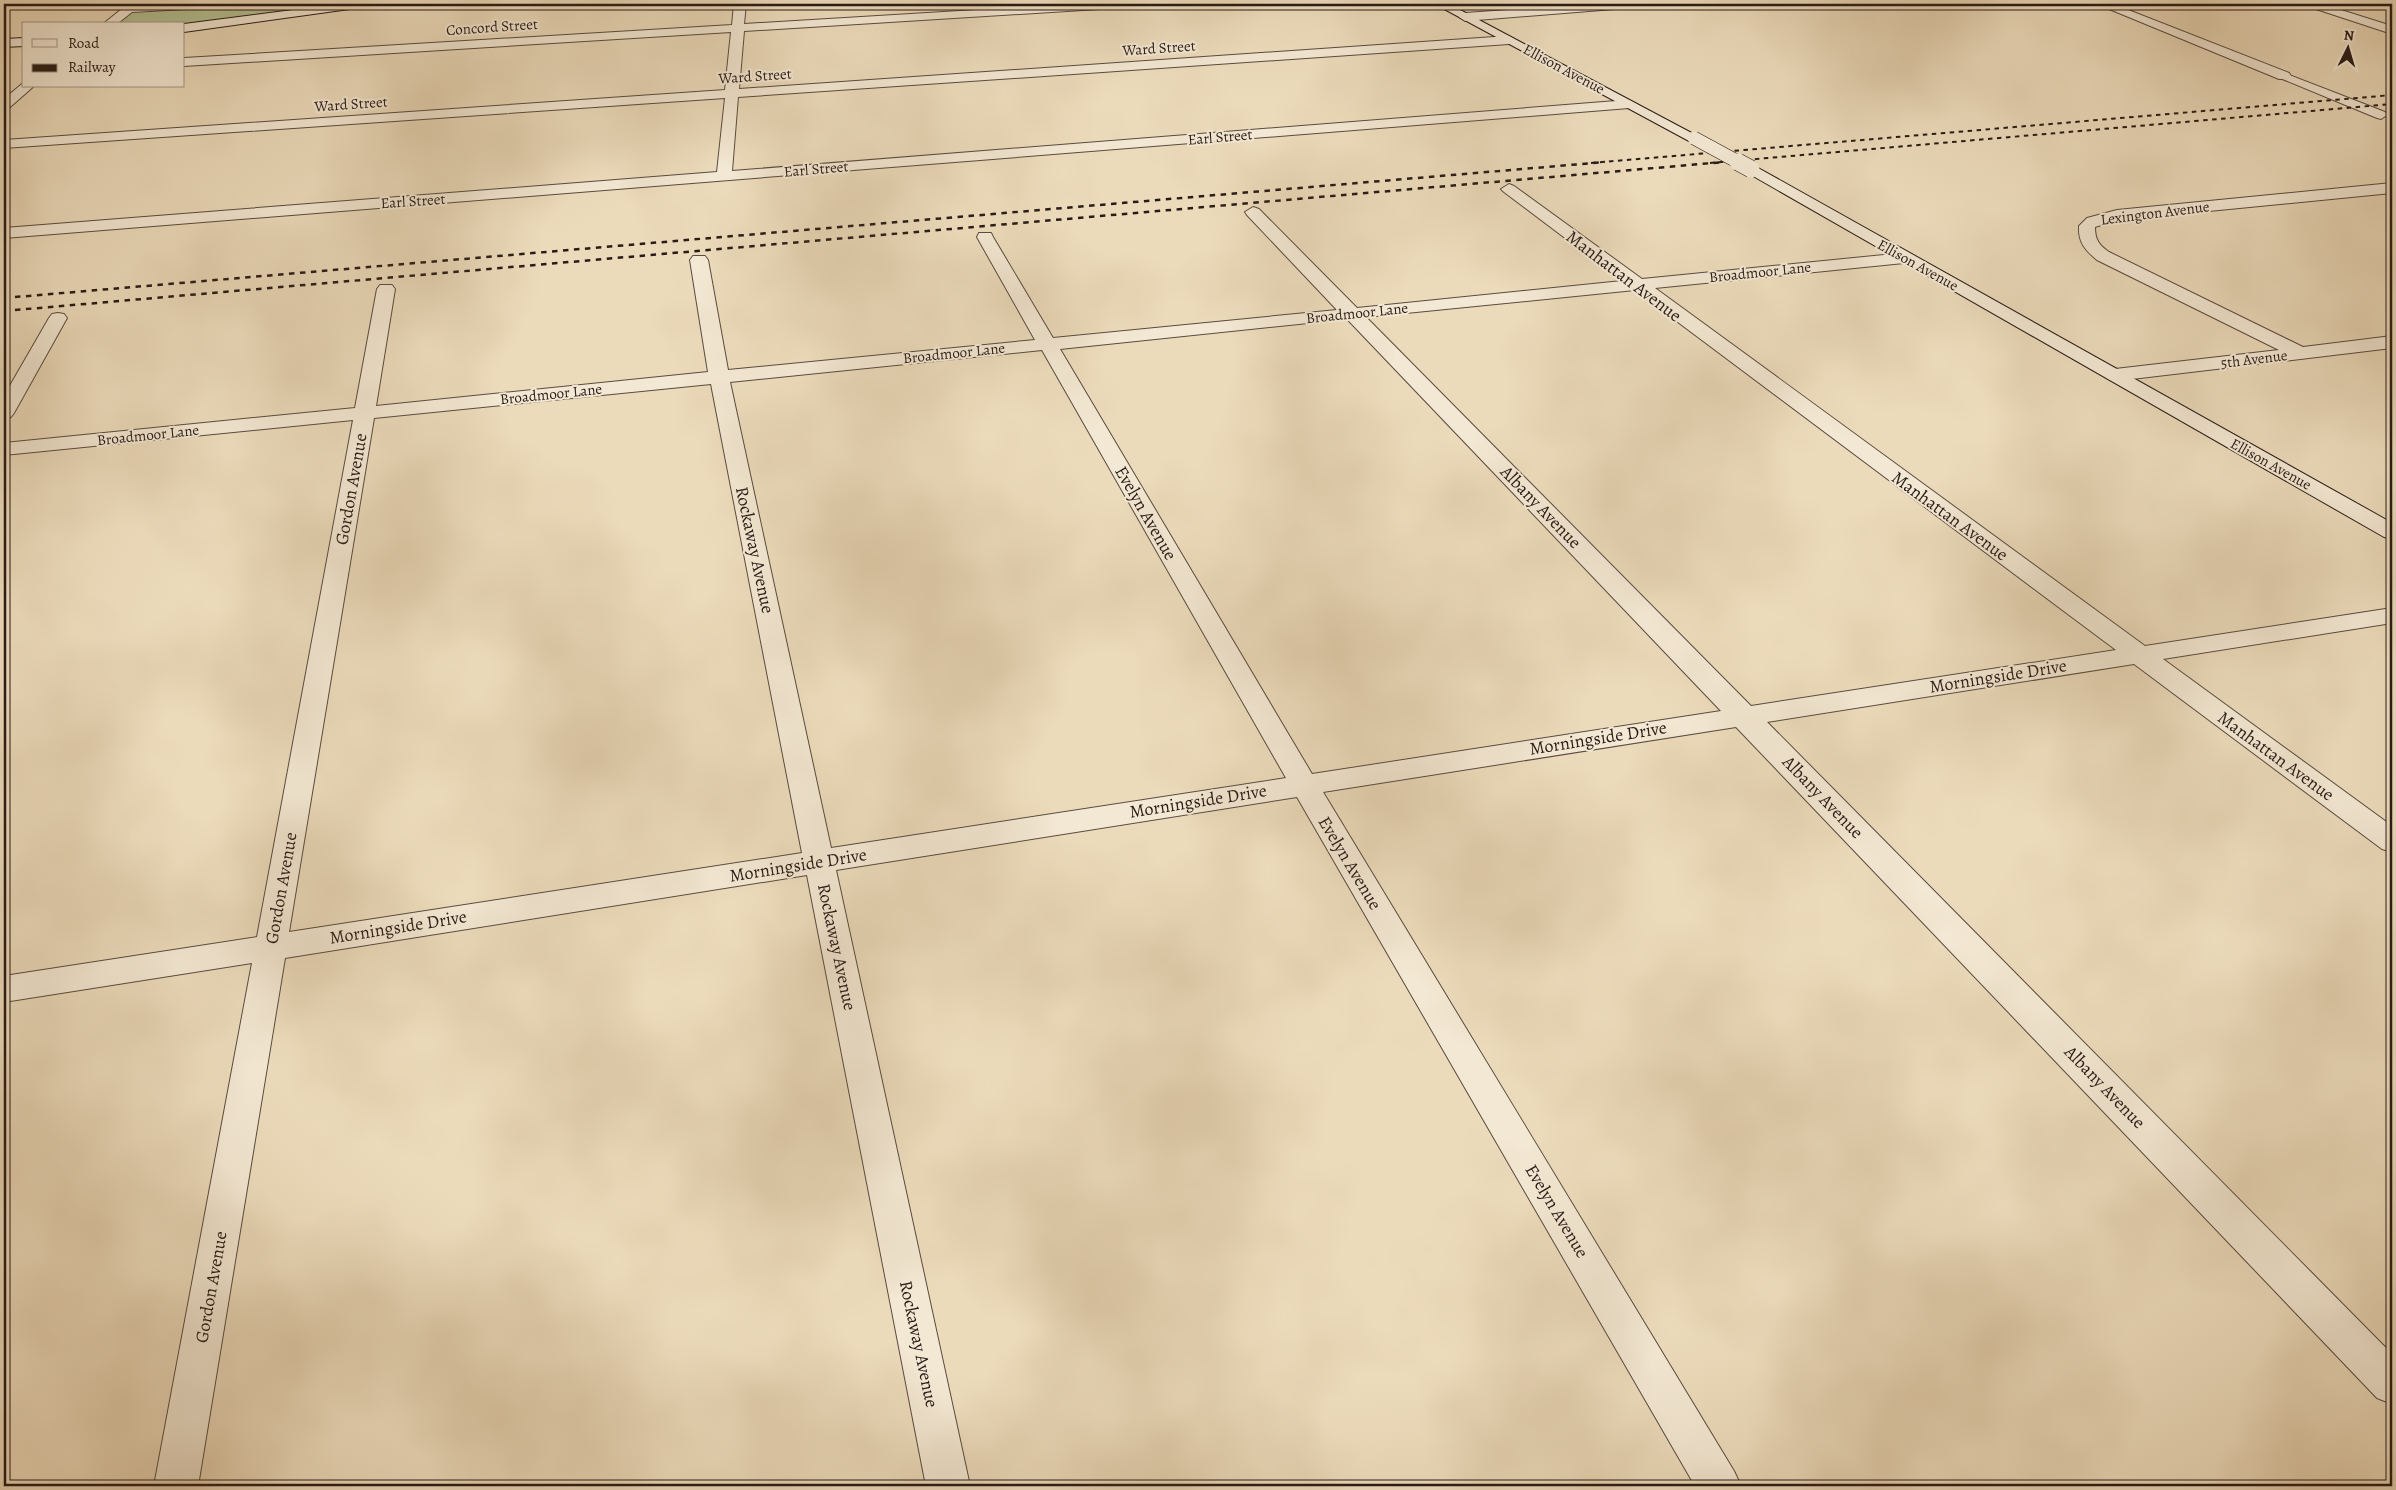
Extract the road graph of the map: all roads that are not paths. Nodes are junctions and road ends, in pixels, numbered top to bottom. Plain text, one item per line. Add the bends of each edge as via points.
1 (221, 4) edge
2 (364, 4) edge
3 (740, 4) edge
4 (1131, 4) edge
5 (1441, 4) edge
6 (1639, 4) edge
7 (2103, 4) edge
8 (2311, 4) edge
9 (132, 6) edge
10 (1465, 17) junction
11 (112, 22) edge
12 (185, 28) edge
13 (738, 28) junction
14 (2392, 30) edge
15 (1509, 40) junction
16 (22, 42) edge
17 (4, 43) edge
18 (185, 62) edge
19 (2284, 76) joint
20 (25, 88) edge
21 (732, 94) junction
22 (1629, 104) junction
23 (4, 105) edge
24 (2381, 115) dead end
25 (4, 144) edge
26 (724, 177) junction
27 (2392, 188) edge
28 (1508, 189) dead end
29 (1253, 212) dead end
30 (4, 233) edge
31 (985, 237) dead end
32 (1904, 258) junction
33 (699, 260) dead end
34 (1636, 284) junction
35 (386, 289) dead end
36 (1352, 313) junction
37 (58, 318) dead end
38 (2392, 342) edge
39 (1047, 344) junction
40 (2300, 353) junction
41 (2115, 375) junction
42 (719, 377) junction
43 (4, 412) edge
44 (364, 413) junction
45 (4, 450) edge
46 (2392, 532) edge
47 (2392, 614) edge
48 (2139, 654) junction
49 (1744, 716) junction
50 (1304, 784) junction
51 (2392, 841) edge
52 (819, 862) junction
53 (270, 947) junction
54 (4, 989) edge
55 (2392, 1382) edge
56 (176, 1486) edge
57 (948, 1486) edge
58 (1719, 1486) edge

1 - 9 street
2 - 12 street
3 - 13 street
4 - 13 street, Concord Street
5 - 10 street, Ellison Avenue
6 - 10 street
7 - 19 street
8 - 14 street
9 - 11 street
10 - 15 street, Ellison Avenue
13 - 18 street, Concord Street
13 - 21 street
15 - 21 street, Ward Street
15 - 22 street, Ellison Avenue
16 - 17 street
19 - 24 lane
20 - 23 street
21 - 25 street, Ward Street
21 - 26 street
22 - 26 street, Earl Street
22 - 32 street, Ellison Avenue, bridge
26 - 30 street, Earl Street
27 - 40 street, Lexington Avenue via 2117,215 2093,221 2087,226 2088,245 2103,256
28 - 34 street, Manhattan Avenue
29 - 36 street, Albany Avenue
31 - 39 street, Evelyn Avenue
32 - 34 street, Broadmoor Lane
32 - 41 street, Ellison Avenue
33 - 42 street, Rockaway Avenue
34 - 36 street, Broadmoor Lane
34 - 48 street, Manhattan Avenue
35 - 44 street, Gordon Avenue
36 - 39 street, Broadmoor Lane
36 - 49 street, Albany Avenue
37 - 43 street
38 - 40 street, 5th Avenue
39 - 42 street, Broadmoor Lane
39 - 50 street, Evelyn Avenue
40 - 41 street, 5th Avenue
41 - 46 street, Ellison Avenue
42 - 44 street, Broadmoor Lane
42 - 52 street, Rockaway Avenue
44 - 45 street, Broadmoor Lane
44 - 53 street, Gordon Avenue
47 - 48 street, Morningside Drive
48 - 49 street, Morningside Drive
48 - 51 street, Manhattan Avenue
49 - 50 street, Morningside Drive
49 - 55 street, Albany Avenue
50 - 52 street, Morningside Drive
50 - 58 street, Evelyn Avenue
52 - 53 street, Morningside Drive
52 - 57 street, Rockaway Avenue
53 - 54 street, Morningside Drive
53 - 56 street, Gordon Avenue

